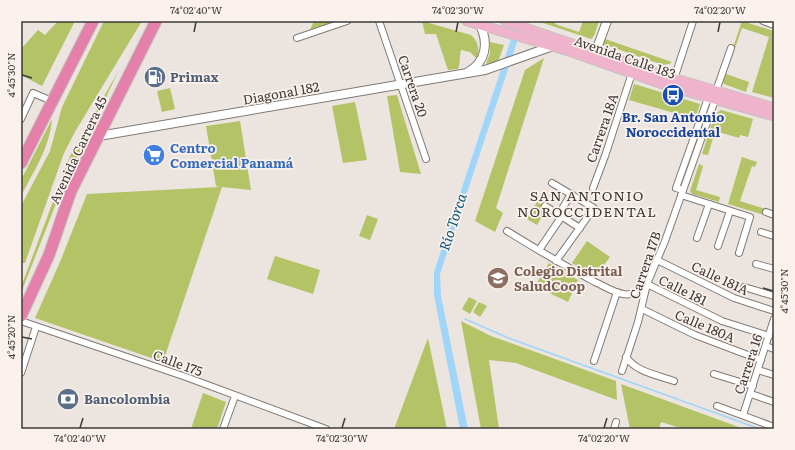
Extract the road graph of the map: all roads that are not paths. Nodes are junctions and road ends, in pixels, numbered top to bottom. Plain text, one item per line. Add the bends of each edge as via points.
1 (93, 21) edge
2 (156, 21) edge
3 (347, 21) edge
4 (379, 21) edge
5 (467, 21) edge
6 (607, 21) edge
7 (694, 21) edge
8 (763, 21) edge
9 (507, 22) edge
10 (774, 23) edge
11 (480, 25) junction
12 (297, 38) dead end
13 (552, 46) junction
14 (731, 48) dead end
15 (596, 51) junction
16 (467, 72) junction
17 (632, 73) junction
18 (674, 79) junction
19 (400, 84) junction
20 (713, 96) junction
21 (52, 100) junction
22 (774, 108) edge
23 (774, 116) edge
24 (21, 118) edge
25 (99, 136) junction
26 (688, 156) junction
27 (694, 158) junction
28 (426, 159) dead end
29 (21, 163) edge
30 (552, 183) dead end
31 (593, 188) dead end
32 (682, 193) junction
33 (571, 194) junction
34 (709, 204) junction
35 (545, 206) dead end
36 (730, 211) junction
37 (766, 212) dead end
38 (560, 215) junction
39 (774, 215) edge
40 (580, 228) junction
41 (508, 231) dead end
42 (761, 232) dead end
43 (774, 236) edge
44 (697, 238) dead end
45 (718, 246) dead end
46 (539, 250) junction
47 (739, 253) dead end
48 (658, 260) junction
49 (556, 261) junction
50 (756, 264) dead end
51 (774, 269) edge
52 (647, 284) junction
53 (744, 287) dead end
54 (617, 292) junction
55 (774, 296) edge
56 (642, 308) junction
57 (774, 311) edge
58 (21, 316) edge
59 (21, 321) edge
60 (774, 321) edge
61 (36, 327) junction
62 (769, 336) junction
63 (766, 346) junction
64 (774, 349) edge
65 (626, 357) junction
66 (761, 360) junction
67 (594, 361) dead end
68 (758, 370) junction
69 (622, 371) dead end
70 (21, 373) edge
71 (714, 374) dead end
72 (774, 375) edge
73 (674, 381) dead end
74 (753, 386) junction
75 (751, 394) junction
76 (235, 396) junction
77 (774, 402) edge
78 (717, 406) dead end
79 (743, 415) junction
80 (616, 422) dead end
81 (774, 427) edge
82 (223, 429) edge
83 (326, 429) edge
84 (614, 429) edge

1 - 21 highway
2 - 25 highway, Avenida Carrera 45
3 - 12 street
4 - 19 street, Carrera 20
5 - 11 main road, Avenida Calle 183
6 - 15 street
7 - 18 street
8 - 10 street
9 - 15 main road, Avenida Calle 183
11 - 13 main road, Avenida Calle 183
11 - 16 street via 485,36 484,52 476,66
13 - 16 street, Diagonal 182 via 496,67
13 - 17 main road, Avenida Calle 183
14 - 20 street, Carrera 17B
15 - 18 main road, Avenida Calle 183
16 - 19 street, Diagonal 182
17 - 20 main road, Avenida Calle 183
17 - 31 street, Carrera 18A
18 - 20 main road, Avenida Calle 183
19 - 25 street, Diagonal 182
19 - 28 street, Carrera 20
20 - 22 main road, Avenida Calle 183
20 - 23 main road, Avenida Calle 183
20 - 26 street, Carrera 17B
20 - 27 street, Carrera 17B
21 - 24 street via 33,93
21 - 29 highway
25 - 58 highway, Avenida Carrera 45 via 71,190 49,255
26 - 27 street
26 - 32 street, Carrera 17B via 676,188
27 - 32 street, Carrera 17B
30 - 33 street
32 - 34 street
32 - 48 street, Carrera 17B
33 - 38 street
33 - 40 street via 594,208
34 - 36 street
34 - 44 street
35 - 38 street
36 - 45 street
36 - 47 street via 750,217
37 - 39 street
38 - 40 street
38 - 46 street
40 - 49 street
41 - 46 street, Calle 181
42 - 43 street
46 - 49 street, Calle 181
48 - 52 street, Carrera 17B
48 - 57 street, Calle 181A via 734,298
49 - 54 street, Calle 181
50 - 51 street
52 - 54 street, Calle 181 via 630,294
52 - 56 street, Carrera 17B
52 - 62 street, Calle 181 via 722,321
53 - 55 street
54 - 67 street
56 - 65 street, Carrera 17B
56 - 66 street, Calle 180A via 695,336
59 - 61 street, Calle 175
60 - 62 street, Carrera 16
61 - 70 street
61 - 76 street, Calle 175
62 - 63 street, Carrera 16
63 - 64 street
63 - 66 street, Carrera 16
65 - 69 street, Carrera 17B
65 - 73 street via 639,368
66 - 68 street, Carrera 16
68 - 72 street
68 - 74 street, Carrera 16
71 - 74 street
74 - 75 street, Carrera 16
75 - 77 street
75 - 79 street, Carrera 16
76 - 82 street
76 - 83 street, Calle 175
78 - 79 street
79 - 81 street
80 - 84 street

